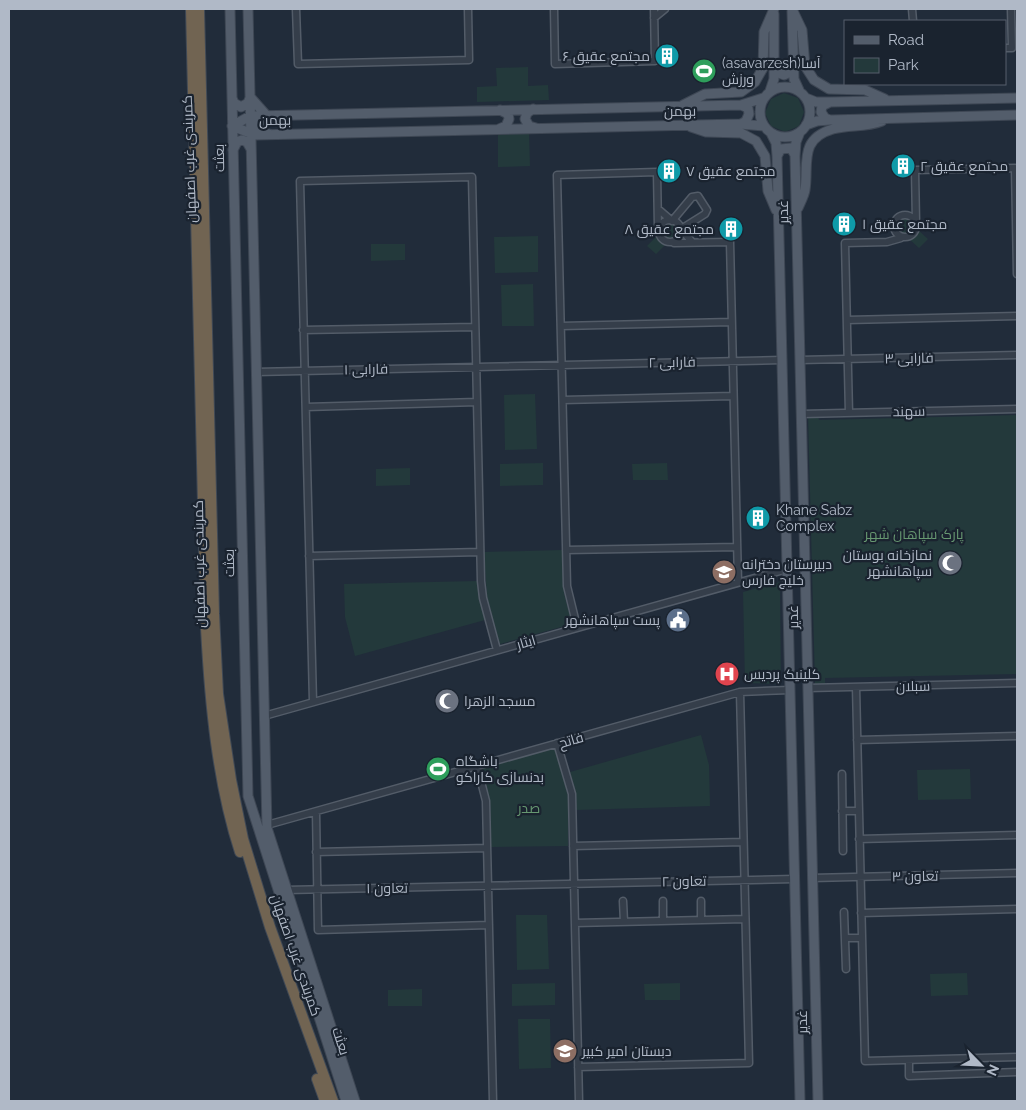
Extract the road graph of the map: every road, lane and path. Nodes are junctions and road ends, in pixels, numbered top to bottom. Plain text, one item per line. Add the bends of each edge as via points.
1 (191, 9) edge
2 (200, 9) edge
3 (230, 9) edge
4 (248, 9) edge
5 (296, 9) edge
6 (468, 9) edge
7 (554, 9) edge
8 (654, 9) edge
9 (665, 9) edge
10 (774, 9) edge
11 (792, 9) edge
12 (1011, 9) edge
13 (654, 18) junction
14 (1006, 48) edge
15 (775, 66) junction
16 (793, 66) junction
17 (799, 90) junction
18 (770, 91) junction
19 (232, 98) junction
20 (250, 98) junction
21 (764, 98) junction
22 (806, 98) junction
23 (1017, 98) edge
24 (887, 101) junction
25 (830, 102) junction
26 (741, 105) junction
27 (681, 106) junction
28 (534, 109) junction
29 (500, 110) junction
30 (1017, 115) edge
31 (250, 116) junction
32 (268, 116) junction
33 (888, 118) junction
34 (830, 120) junction
35 (740, 124) junction
36 (683, 125) junction
37 (806, 125) junction
38 (232, 126) junction
39 (764, 126) junction
40 (536, 128) junction
41 (499, 129) junction
42 (800, 132) junction
43 (771, 133) junction
44 (251, 134) junction
45 (269, 134) junction
46 (251, 149) junction
47 (233, 150) junction
48 (777, 156) junction
49 (795, 156) junction
50 (916, 204) junction
51 (658, 209) junction
52 (797, 213) junction
53 (778, 214) junction
54 (902, 216) junction
55 (672, 220) junction
56 (916, 222) junction
57 (894, 224) junction
58 (658, 228) junction
59 (680, 229) junction
60 (901, 238) junction
61 (692, 242) junction
62 (887, 242) junction
63 (674, 243) junction
64 (1017, 274) edge
65 (1017, 316) edge
66 (847, 320) junction
67 (731, 322) junction
68 (475, 326) junction
69 (561, 326) junction
70 (303, 330) junction
71 (1017, 355) edge
72 (848, 359) junction
73 (782, 360) junction
74 (800, 360) junction
75 (732, 361) junction
76 (562, 365) junction
77 (476, 367) junction
78 (305, 371) junction
79 (256, 372) junction
80 (733, 396) junction
81 (563, 400) junction
82 (477, 402) junction
83 (306, 406) junction
84 (1017, 408) edge
85 (849, 412) junction
86 (802, 414) junction
87 (784, 454) junction
88 (802, 454) junction
89 (258, 466) junction
90 (240, 467) junction
91 (803, 483) junction
92 (785, 484) junction
93 (259, 494) junction
94 (241, 495) junction
95 (736, 547) junction
96 (566, 550) junction
97 (480, 552) junction
98 (309, 556) junction
99 (787, 568) junction
100 (738, 582) junction
101 (578, 627) junction
102 (497, 650) junction
103 (1017, 683) edge
104 (856, 687) junction
105 (808, 688) junction
106 (790, 690) junction
107 (740, 692) junction
108 (313, 702) junction
109 (264, 716) junction
110 (1017, 736) edge
111 (857, 740) junction
112 (557, 744) junction
113 (477, 766) junction
114 (842, 774) dead end
115 (842, 811) junction
116 (858, 811) junction
117 (316, 812) junction
118 (267, 825) junction
119 (1017, 835) edge
120 (859, 838) junction
121 (743, 842) junction
122 (572, 846) junction
123 (487, 848) junction
124 (843, 851) dead end
125 (316, 852) junction
126 (1017, 874) edge
127 (860, 877) junction
128 (812, 878) junction
129 (794, 879) junction
130 (745, 880) junction
131 (574, 884) junction
132 (488, 886) junction
133 (286, 890) junction
134 (317, 890) junction
135 (623, 901) dead end
136 (663, 901) dead end
137 (701, 901) dead end
138 (1017, 909) edge
139 (844, 912) dead end
140 (861, 913) junction
141 (745, 919) junction
142 (701, 920) junction
143 (663, 921) junction
144 (624, 922) junction
145 (574, 924) junction
146 (489, 926) junction
147 (845, 938) junction
148 (862, 938) junction
149 (846, 969) dead end
150 (796, 974) junction
151 (815, 974) junction
152 (797, 1002) junction
153 (816, 1002) junction
154 (1017, 1057) edge
155 (909, 1060) junction
156 (578, 1067) junction
157 (1017, 1072) edge
158 (325, 1101) edge
159 (333, 1101) edge
160 (346, 1101) edge
161 (355, 1101) edge
162 (493, 1101) edge
163 (579, 1101) edge
164 (800, 1101) edge
165 (818, 1101) edge

1 - 158 highway, کمربندی غرب اصفهان via 209,688 234,834
2 - 159 highway, کمربندی غرب اصفهان via 218,694 230,780 243,840 270,928
3 - 19 main road, بعثت
4 - 20 main road, بعثت
5 - 6 street via 298,64 469,60
7 - 13 street via 555,64 655,62
8 - 13 street
9 - 13 street
10 - 15 main road
10 - 27 main road via 764,32 764,68 755,82 740,92 705,94
11 - 16 main road
11 - 24 main road via 802,30 805,66 814,80 835,90 865,90
12 - 14 street via 1012,48
15 - 16 main road via 784,75 792,71
15 - 18 main road
16 - 17 main road
17 - 18 main road via 784,86
17 - 22 main road
18 - 21 main road
19 - 20 main road via 241,107
19 - 38 main road, بعثت
20 - 31 main road, بعثت
20 - 32 main road
21 - 26 main road, بهمن
21 - 39 main road via 760,112
22 - 25 main road
22 - 37 main road via 810,111
23 - 24 main road
24 - 25 main road
25 - 34 main road via 824,104 821,112
26 - 27 main road, بهمن
26 - 35 main road via 748,108 749,114
27 - 28 main road, بهمن
28 - 29 main road, بهمن
28 - 40 main road via 527,113 525,119 529,126
29 - 32 main road, بهمن
29 - 41 main road via 508,114 509,119 506,126
30 - 33 main road
31 - 32 main road, بهمن
31 - 38 main road, بهمن
31 - 44 main road, بعثت
32 - 45 main road via 258,125 262,132
33 - 34 main road
33 - 52 main road via 866,127 831,129 815,139 806,154 805,190
34 - 37 main road
35 - 36 main road, بهمن
35 - 39 main road, بهمن
36 - 40 main road, بهمن
36 - 53 main road via 706,132 741,133 756,141 765,156 768,191
37 - 42 main road
38 - 44 main road, بهمن
38 - 47 main road, بعثت
39 - 43 main road
40 - 41 main road, بهمن
41 - 45 main road, بهمن
42 - 43 main road via 786,137
42 - 49 main road, غدیر
43 - 48 main road, غدیر
44 - 45 main road, بهمن
44 - 46 main road, بعثت
45 - 46 main road via 258,139
46 - 47 main road via 242,140 236,142
46 - 79 main road, بعثت
47 - 90 main road, بعثت
48 - 49 main road via 786,147 791,148
48 - 53 main road, غدیر
49 - 52 main road, غدیر
50 - 54 street
50 - 56 street
50 - 64 street via 915,170 1015,168
51 - 55 street
51 - 58 street
51 - 69 street via 657,172 557,175
52 - 74 main road, غدیر
53 - 73 main road, غدیر
54 - 56 street via 911,215
54 - 57 street
55 - 58 street via 663,221
55 - 59 street
55 - 59 street via 692,197 698,196 708,210
56 - 60 street via 910,235
57 - 60 street via 894,233
57 - 62 street
58 - 63 street via 665,240
59 - 61 street
59 - 63 street via 681,238
60 - 62 street
61 - 63 street
61 - 67 street via 730,242
62 - 66 street via 845,243
65 - 66 street
66 - 72 street
67 - 69 street
67 - 75 street
68 - 70 street
68 - 70 street via 472,177 300,181
68 - 77 street
69 - 76 street
70 - 78 street
71 - 72 street, فارابی ۳
72 - 74 street, فارابی ۳
72 - 85 street
73 - 75 street, فارابی ۲
73 - 87 main road, غدیر
74 - 86 main road, غدیر
75 - 76 street, فارابی ۲
75 - 80 street
76 - 77 street, فارابی ۲
76 - 81 street
77 - 78 street, فارابی ۱
77 - 82 street
78 - 79 street, فارابی ۱
78 - 83 street
79 - 89 main road, بعثت
80 - 81 street
80 - 95 street
81 - 96 street
82 - 83 street
82 - 97 street
83 - 98 street
84 - 85 street, سهند
85 - 86 street, سهند
86 - 88 main road, غدیر
87 - 88 main road via 788,462 794,463
87 - 92 main road, غدیر
88 - 91 main road, غدیر
89 - 90 main road via 255,474 250,476 243,474
89 - 93 main road, بعثت
90 - 94 main road, بعثت
91 - 92 main road via 794,474 786,478
91 - 105 main road, غدیر
92 - 99 main road, غدیر
93 - 94 main road via 250,485 244,487
93 - 109 main road, بعثت
94 - 160 main road, بعثت via 248,796
95 - 96 street
95 - 100 street
96 - 101 street via 568,592
97 - 98 street
97 - 102 street via 483,598
98 - 108 street
99 - 100 street, ایثار
99 - 106 main road, غدیر
100 - 101 street, ایثار
101 - 102 street, ایثار
102 - 108 street, ایثار
103 - 104 street, سبلان
104 - 105 street, سبلان
104 - 111 street
105 - 128 main road, غدیر
106 - 107 street, فاتح
106 - 129 main road, غدیر
107 - 112 street, فاتح
107 - 121 street
108 - 109 street, ایثار
109 - 118 main road, بعثت
110 - 111 street
111 - 116 street
112 - 113 street, فاتح
112 - 122 street via 572,794
113 - 117 street, فاتح
113 - 123 street via 486,801
114 - 115 street
115 - 116 street
115 - 124 street
116 - 120 street
117 - 118 street, فاتح
117 - 125 street
118 - 133 main road, بعثت
119 - 120 street
120 - 127 street
121 - 122 street
121 - 130 street
122 - 131 street
123 - 125 street
123 - 132 street
125 - 134 street
126 - 127 street, تعاون ۳
127 - 128 street, تعاون ۳
127 - 140 street
128 - 151 main road, غدیر
129 - 130 street, تعاون ۲
129 - 150 main road, غدیر
130 - 131 street, تعاون ۲
130 - 141 street
131 - 132 street, تعاون ۲
131 - 145 street
132 - 134 street, تعاون ۱
132 - 146 street
133 - 134 street, تعاون ۱
133 - 161 main road, بعثت
134 - 146 street via 318,930
135 - 144 street
136 - 143 street
137 - 142 street
138 - 140 street
139 - 147 street
140 - 148 street
141 - 142 street
141 - 156 street via 749,1063
142 - 143 street
143 - 144 street
144 - 145 street
145 - 156 street
146 - 162 street
147 - 148 street
147 - 149 street
148 - 155 street via 865,1061
150 - 151 main road via 806,983
150 - 152 main road, غدیر
151 - 153 main road, غدیر
152 - 153 main road via 806,993
152 - 164 main road, غدیر
153 - 165 main road, غدیر
154 - 155 street
155 - 157 street via 909,1076
156 - 163 street

